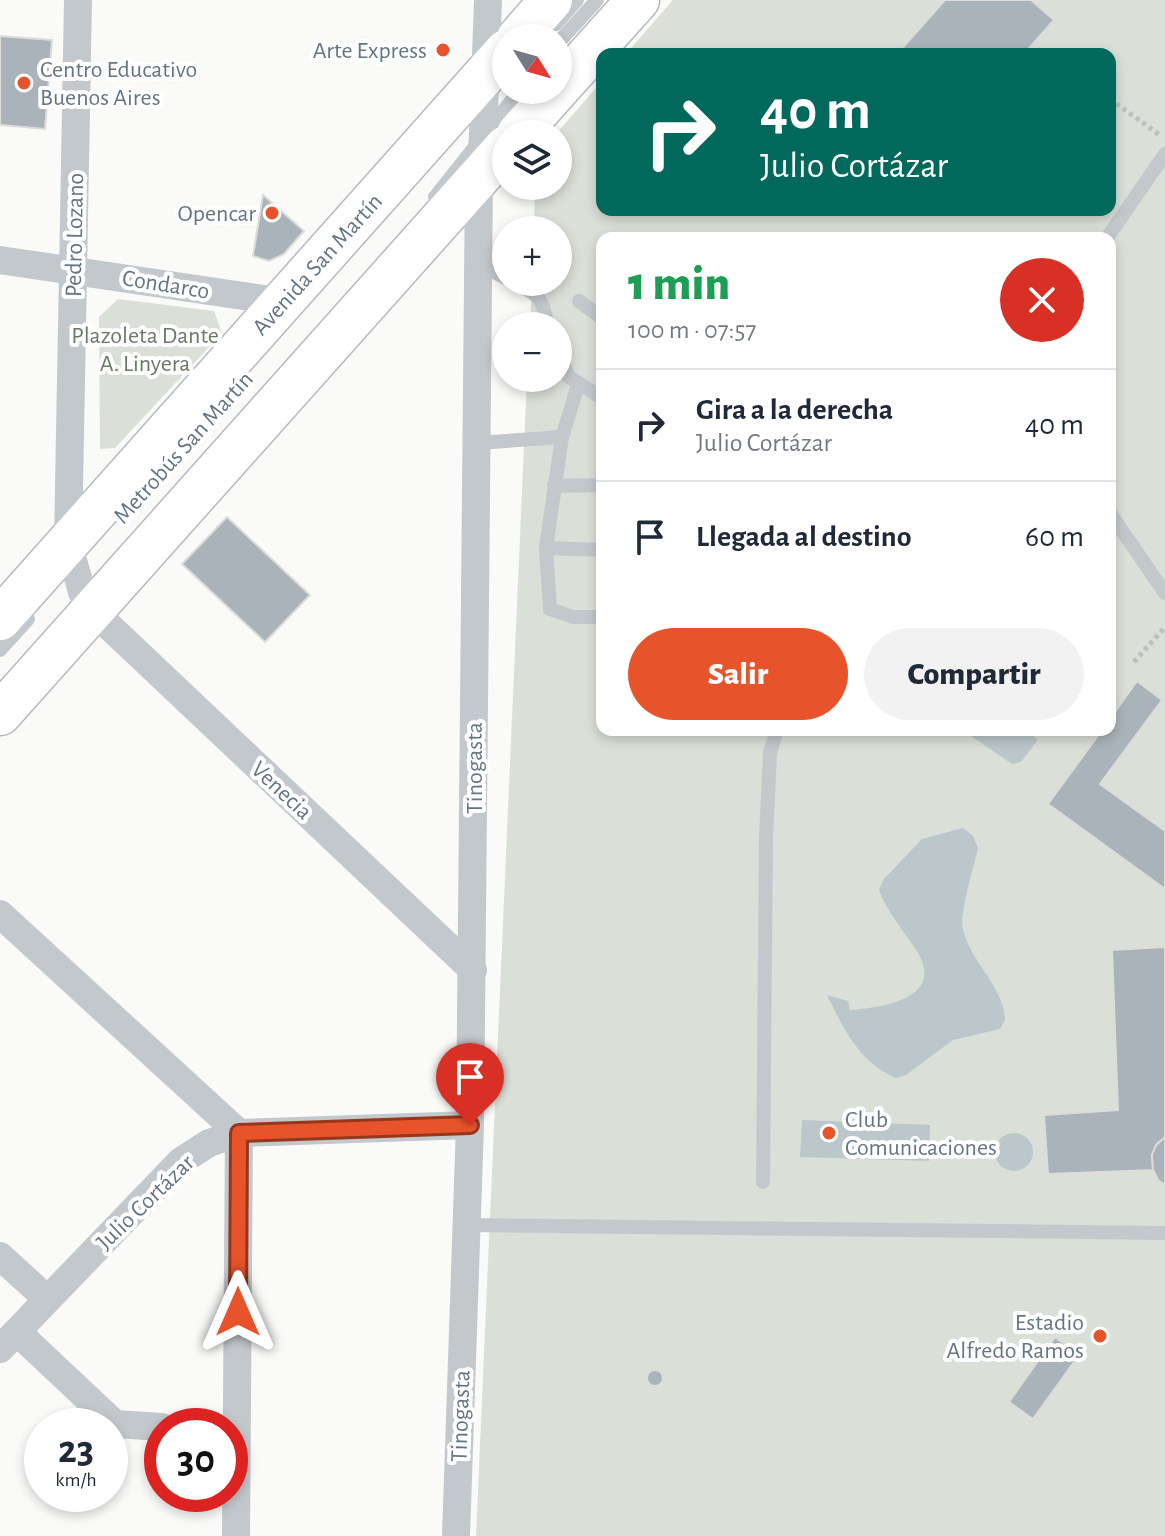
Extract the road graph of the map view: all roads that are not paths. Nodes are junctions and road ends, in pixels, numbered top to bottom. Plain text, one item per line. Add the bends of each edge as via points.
1 (78, 0) edge
2 (488, 0) edge
3 (551, 0) edge
4 (577, 0) edge
5 (597, 0) edge
6 (638, 0) edge
7 (530, 24) edge
8 (556, 24) edge
9 (572, 28) edge
10 (492, 30) edge
11 (572, 74) edge
12 (492, 89) edge
13 (538, 104) edge
14 (516, 120) edge
15 (492, 137) edge
16 (492, 139) edge
17 (1165, 154) edge
18 (479, 178) junction
19 (426, 207) dead end
20 (1111, 232) edge
21 (0, 260) edge
22 (478, 264) junction
23 (74, 270) junction
24 (492, 271) edge
25 (579, 301) dead end
26 (284, 302) junction
27 (596, 314) edge
28 (572, 380) edge
29 (578, 385) junction
30 (596, 390) edge
31 (562, 437) junction
32 (477, 443) junction
33 (596, 485) edge
34 (554, 486) junction
35 (1116, 522) edge
36 (546, 548) junction
37 (596, 550) edge
38 (79, 579) junction
39 (1165, 593) edge
40 (42, 603) dead end
41 (596, 617) edge
42 (0, 619) edge
43 (0, 650) edge
44 (0, 714) edge
45 (775, 736) edge
46 (0, 914) edge
47 (473, 970) junction
48 (470, 1125) junction
49 (239, 1133) junction
50 (763, 1182) dead end
51 (466, 1225) junction
52 (1165, 1233) edge
53 (0, 1256) edge
54 (47, 1299) junction
55 (8, 1341) edge
56 (233, 1408) edge
57 (144, 1426) edge
58 (235, 1512) edge
59 (236, 1536) edge
60 (456, 1536) edge

1 - 23 street, Pedro Lozano
2 - 10 street
3 - 7 main road
4 - 8 lane
5 - 9 lane
6 - 11 main road, Avenida San Martín
12 - 26 main road, Avenida San Martín
13 - 14 main road, Avenida San Martín
15 - 19 lane
16 - 18 main road, Avenida San Martín
17 - 20 lane
18 - 22 street, Tinogasta
18 - 38 main road, Avenida San Martín
21 - 23 street, Condarco
22 - 24 lane
22 - 32 street, Tinogasta
23 - 26 street, Condarco
23 - 38 street, Pedro Lozano
25 - 27 lane
26 - 38 main road, Avenida San Martín
28 - 29 lane
29 - 30 lane
29 - 31 lane
31 - 32 lane
31 - 34 lane
32 - 47 street, Tinogasta
33 - 34 lane
34 - 36 lane
35 - 39 lane
36 - 37 lane
36 - 41 lane via 550,609
38 - 42 main road, Avenida San Martín
38 - 44 main road, Avenida San Martín
38 - 47 street, Venecia
40 - 43 lane
45 - 50 lane via 766,838
46 - 49 street
47 - 48 street, Tinogasta
48 - 49 street, Julio Cortázar
48 - 51 street, Tinogasta
49 - 54 street, Julio Cortázar via 209,1143 181,1161
49 - 56 street
51 - 52 lane
51 - 60 street, Tinogasta
53 - 54 street
54 - 55 street, Julio Cortázar
55 - 57 street via 115,1424
58 - 59 street

